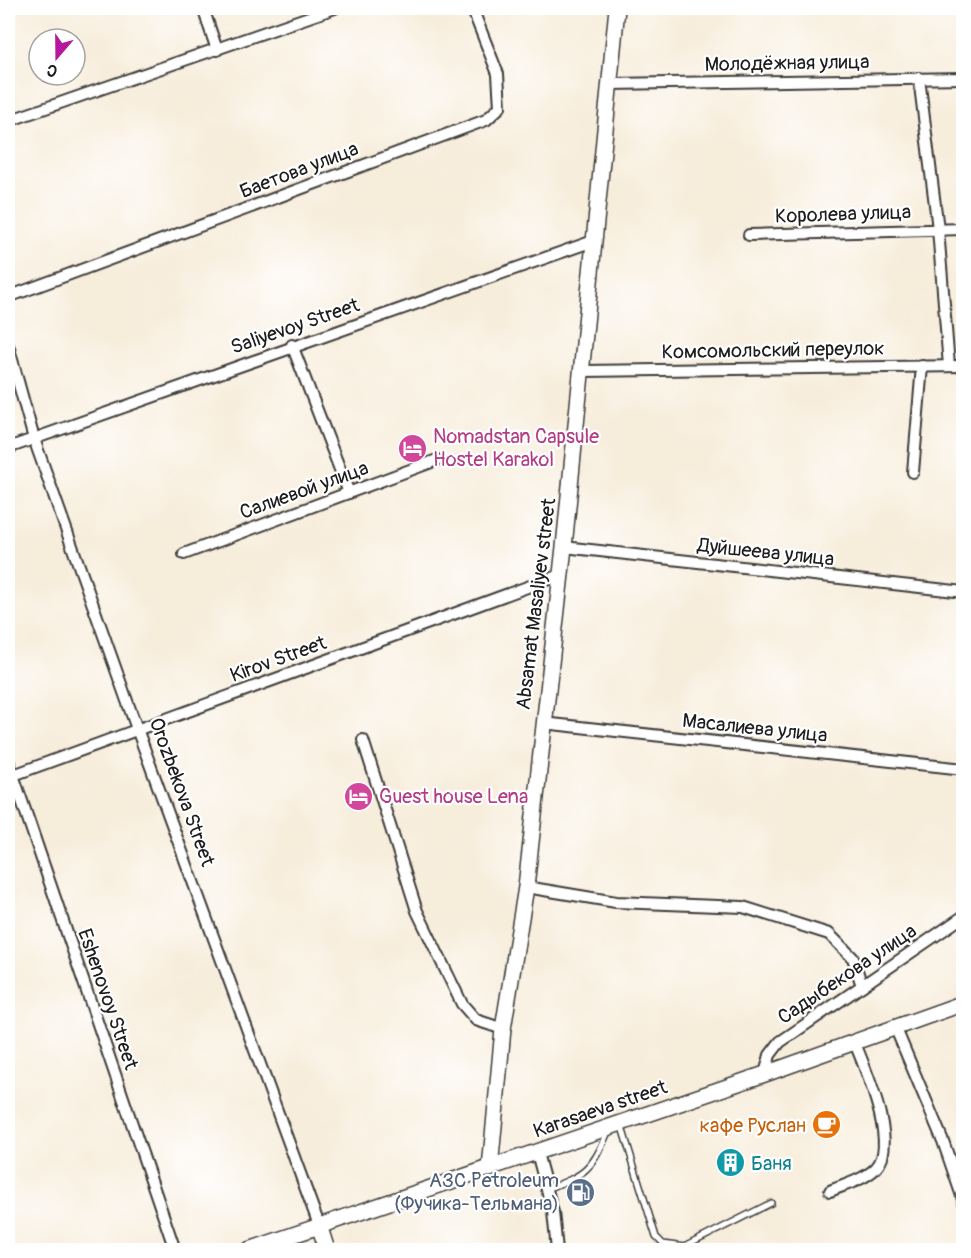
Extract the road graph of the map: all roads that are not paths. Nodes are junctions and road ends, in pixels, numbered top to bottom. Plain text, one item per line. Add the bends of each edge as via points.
1 (203, 8) edge
2 (335, 8) edge
3 (472, 8) edge
4 (617, 8) edge
5 (217, 50) junction
6 (918, 78) junction
7 (963, 78) edge
8 (611, 84) junction
9 (8, 121) edge
10 (938, 229) junction
11 (963, 229) edge
12 (749, 235) dead end
13 (596, 240) junction
14 (8, 297) edge
15 (8, 345) edge
16 (292, 345) junction
17 (922, 366) junction
18 (949, 366) junction
19 (963, 366) edge
20 (583, 371) junction
21 (34, 439) junction
22 (8, 448) edge
23 (437, 460) dead end
24 (913, 472) dead end
25 (349, 493) junction
26 (564, 547) junction
27 (184, 554) dead end
28 (560, 575) junction
29 (963, 592) edge
30 (543, 723) junction
31 (137, 729) junction
32 (363, 740) dead end
33 (8, 760) edge
34 (963, 769) edge
35 (10, 776) edge
36 (526, 887) junction
37 (963, 916) edge
38 (862, 986) junction
39 (963, 1003) edge
40 (503, 1029) junction
41 (896, 1029) junction
42 (855, 1043) junction
43 (765, 1074) junction
44 (615, 1126) junction
45 (537, 1153) junction
46 (950, 1161) junction
47 (963, 1164) edge
48 (490, 1169) junction
49 (547, 1189) junction
50 (830, 1191) dead end
51 (963, 1202) edge
52 (771, 1203) dead end
53 (319, 1225) junction
54 (174, 1251) edge
55 (249, 1251) edge
56 (327, 1251) edge
57 (557, 1251) edge

1 - 5 street
2 - 5 street
3 - 14 street, Баетова улица via 498,74 500,107 486,120
4 - 8 street, Absamat Masaliyev street
5 - 9 street
6 - 7 street, Молодёжная улица
6 - 8 street, Молодёжная улица
6 - 10 street, Королева улица
8 - 13 street, Absamat Masaliyev street
10 - 11 street, Королева улица
10 - 12 street, Королева улица
10 - 18 street, Королева улица
13 - 16 street, Saliyevoy Street
13 - 20 street, Absamat Masaliyev street
15 - 21 street, Orozbekova Street
16 - 21 street, Saliyevoy Street
16 - 25 street
17 - 18 street, Комсомольский переулок
17 - 20 street, Комсомольский переулок
17 - 24 street
18 - 19 street, Комсомольский переулок
20 - 26 street, Absamat Masaliyev street
21 - 22 street, Saliyevoy Street
21 - 31 street, Orozbekova Street
23 - 25 street, Салиевой улица
25 - 27 street, Салиевой улица
26 - 28 street, Absamat Masaliyev street
26 - 29 street, Дуйшеева улица
28 - 30 street, Absamat Masaliyev street
28 - 31 street, Kirov Street
30 - 34 street, Масалиева улица
30 - 36 street, Absamat Masaliyev street
31 - 35 street, Kirov Street
31 - 53 street, Orozbekova Street
32 - 40 street via 417,910 462,1004 476,1020
33 - 35 street, Eshenovoy Street
35 - 54 street, Eshenovoy Street
36 - 38 street via 616,902 743,907 829,934 853,958
36 - 40 street, Absamat Masaliyev street
37 - 38 street, Садыбекова улица
38 - 43 street, Садыбекова улица via 780,1042 770,1055
39 - 41 street, Karasaeva street
40 - 48 street, Absamat Masaliyev street
41 - 42 street, Karasaeva street
41 - 46 street
42 - 43 street, Karasaeva street
42 - 50 street via 878,1104 882,1154 877,1167
43 - 44 street, Karasaeva street
44 - 45 street, Karasaeva street
44 - 49 lane via 595,1161 579,1176
44 - 52 lane via 656,1237 663,1244 684,1247
45 - 48 street, Karasaeva street
45 - 49 street
46 - 47 street
46 - 51 street
48 - 53 street, Karasaeva street
49 - 57 street
53 - 55 street, Karasaeva street
53 - 56 street, Orozbekova Street

